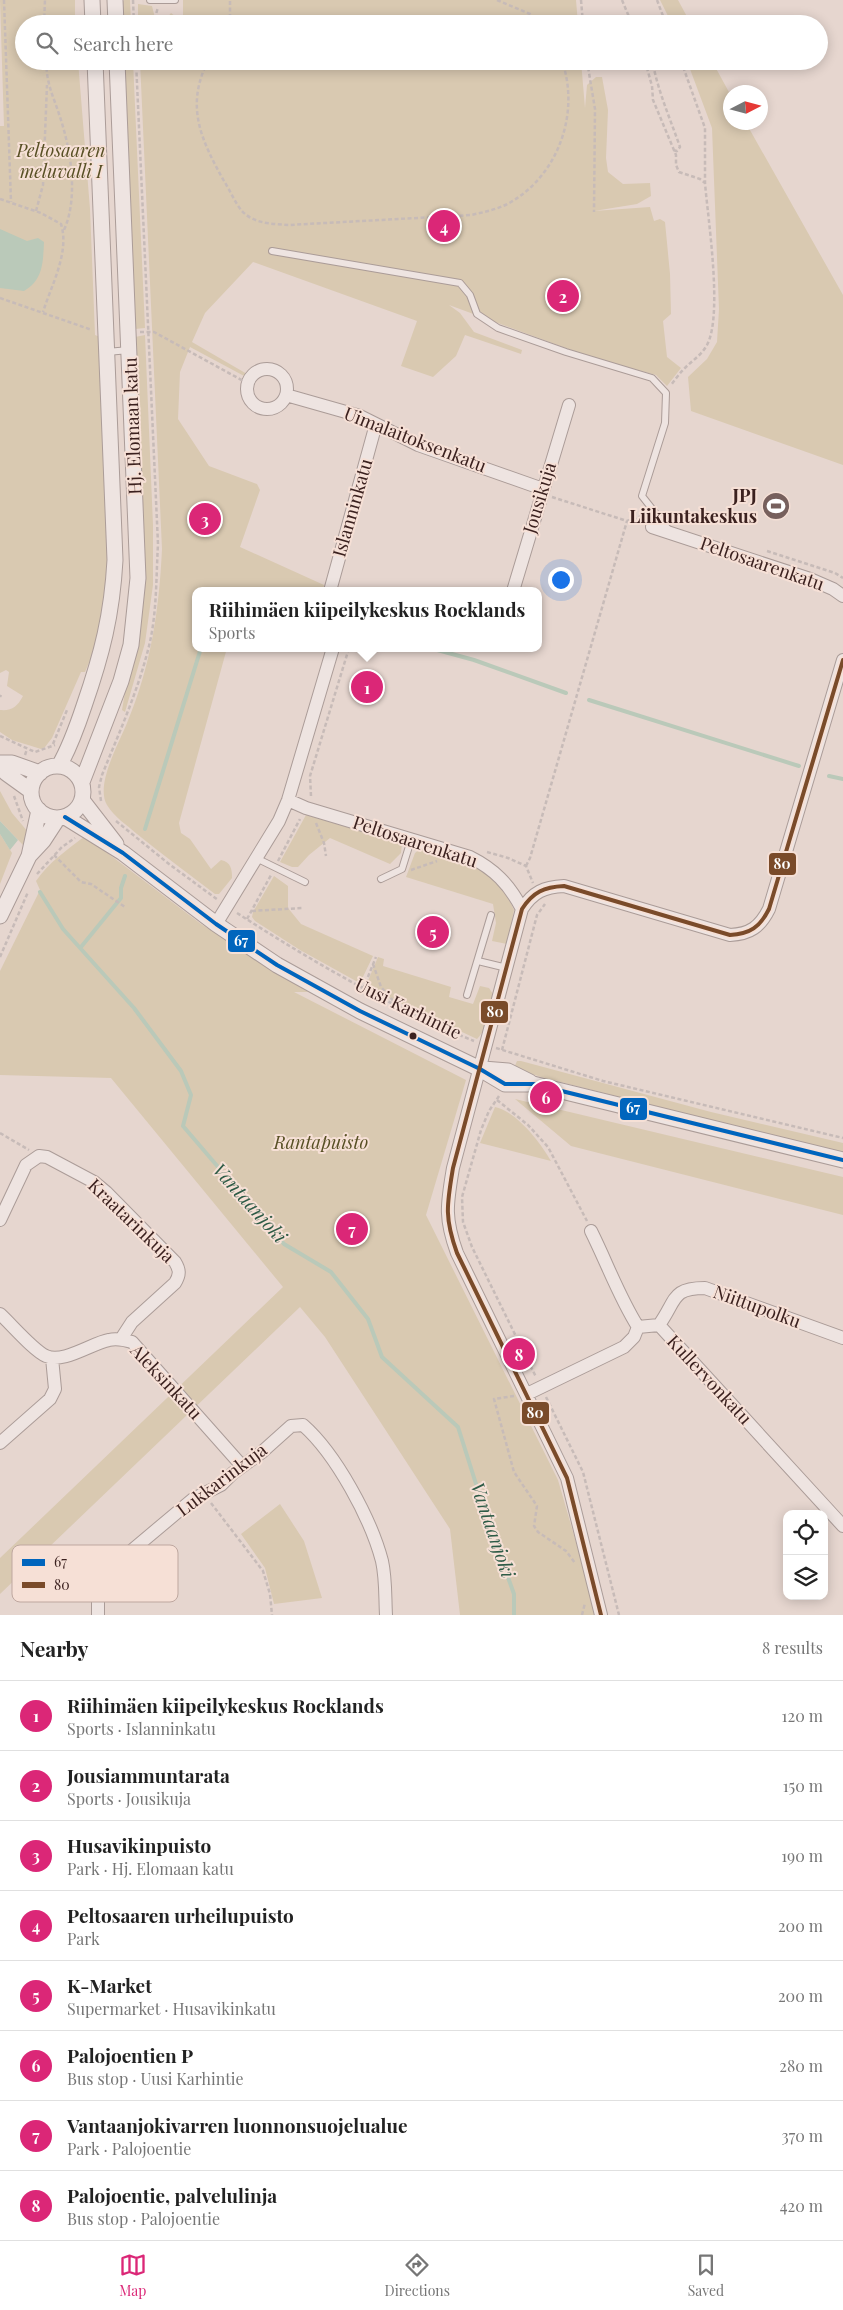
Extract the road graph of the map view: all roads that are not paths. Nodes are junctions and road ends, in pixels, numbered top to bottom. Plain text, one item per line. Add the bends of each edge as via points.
1 (92, 0) edge
2 (114, 0) edge
3 (150, 0) edge
4 (160, 0) edge
5 (175, 0) edge
6 (93, 15) edge
7 (115, 15) edge
8 (95, 70) edge
9 (117, 70) edge
10 (272, 251) dead end
11 (130, 350) junction
12 (107, 352) junction
13 (286, 395) junction
14 (569, 405) dead end
15 (376, 424) junction
16 (542, 489) junction
17 (653, 520) joint
18 (331, 587) edge
19 (514, 587) edge
20 (843, 596) edge
21 (332, 652) edge
22 (843, 660) edge
23 (0, 763) edge
24 (59, 766) junction
25 (40, 773) junction
26 (82, 782) junction
27 (31, 791) junction
28 (82, 800) junction
29 (288, 800) junction
30 (39, 810) junction
31 (61, 818) junction
32 (411, 840) junction
33 (123, 852) junction
34 (29, 856) junction
35 (256, 858) junction
36 (381, 879) dead end
37 (305, 882) dead end
38 (522, 909) junction
39 (491, 915) dead end
40 (0, 916) edge
41 (216, 924) junction
42 (478, 960) junction
43 (506, 968) junction
44 (467, 995) dead end
45 (480, 1069) junction
46 (533, 1084) junction
47 (843, 1160) edge
48 (0, 1220) edge
49 (591, 1231) road end
50 (0, 1314) edge
51 (659, 1325) junction
52 (638, 1327) junction
53 (843, 1338) edge
54 (121, 1339) junction
55 (52, 1358) junction
56 (527, 1394) junction
57 (0, 1443) edge
58 (242, 1466) junction
59 (841, 1519) edge
60 (138, 1545) edge
61 (98, 1602) edge
62 (98, 1615) edge
63 (386, 1615) edge
64 (601, 1615) edge

1 - 6 street
2 - 7 street
3 - 4 lane
4 - 5 lane
8 - 12 street, Hj. Elomaan katu
9 - 11 street, Hj. Elomaan katu
10 - 17 lane via 460,283 470,295 477,314 498,328 652,378 666,392 665,423 642,496
11 - 12 lane
11 - 26 street, Hj. Elomaan katu via 138,544 137,603 131,645 120,681
12 - 24 street, Hj. Elomaan katu via 116,532 112,600 101,656 68,750
13 - 13 street via 277,407 261,409 249,399 247,384 257,371 273,370 285,379
13 - 15 street, Uimalaitoksenkatu via 360,416
14 - 16 street, Jousikuja
15 - 16 street, Uimalaitoksenkatu via 418,445
15 - 18 street, Islanninkatu
16 - 19 street, Jousikuja
17 - 20 street, Peltosaarenkatu via 672,533 810,579
21 - 29 street
22 - 38 street via 769,909 754,930 730,935 564,886 536,892
23 - 25 street via 12,763
23 - 27 street via 6,773
24 - 25 street
24 - 26 street via 72,771
25 - 27 street
26 - 28 street
27 - 30 street
28 - 31 street via 72,814
28 - 33 street, Uusi Karhintie
29 - 32 street, Peltosaarenkatu
29 - 35 street via 280,821
30 - 31 street via 44,815
30 - 34 street
31 - 33 street, Uusi Karhintie
31 - 34 street
32 - 36 lane via 402,869
32 - 38 street, Peltosaarenkatu via 470,857 489,867 515,895
33 - 41 street, Uusi Karhintie
34 - 40 street
35 - 37 lane
35 - 41 street
38 - 43 street
39 - 42 lane
41 - 45 street, Uusi Karhintie via 277,964 360,1011
42 - 43 lane
42 - 44 lane
43 - 45 street
45 - 46 street, Uusi Karhintie via 508,1071
45 - 46 street, Uusi Karhintie via 505,1084
45 - 56 street via 446,1208 448,1230
46 - 47 street, Uusi Karhintie
48 - 54 street, Kraatarinkuja via 26,1165 39,1156 47,1157 94,1182 175,1262 179,1270 175,1283 132,1322
49 - 52 street
50 - 55 street via 42,1354
51 - 52 street, Kullervonkatu
51 - 53 street, Niittupolku via 678,1293 688,1288 705,1288
51 - 59 street, Kullervonkatu
52 - 56 street via 624,1347
54 - 55 street, Aleksinkatu
54 - 58 street, Aleksinkatu via 132,1342 141,1350
55 - 57 street via 55,1390 50,1399
56 - 64 street via 567,1478
58 - 60 street, Lukkarinkuja via 221,1486 193,1499
58 - 63 street, Lukkarinkuja via 291,1426 303,1425 318,1438 330,1454 375,1540 385,1577
61 - 62 street, Lukkarinkuja

